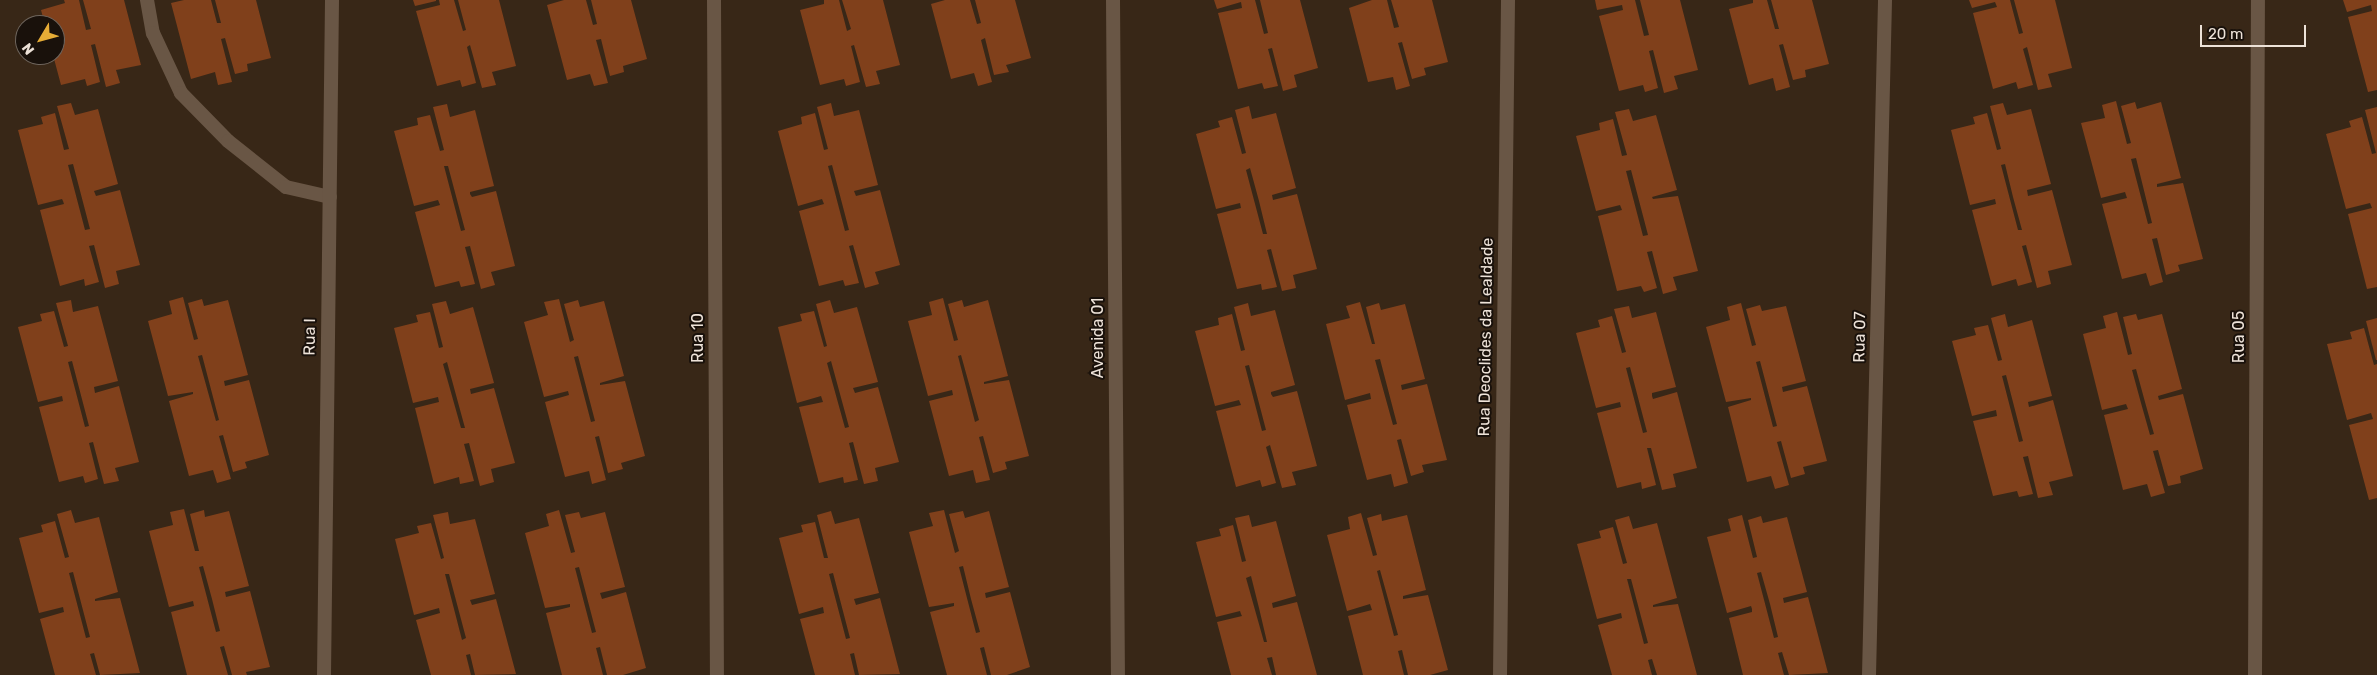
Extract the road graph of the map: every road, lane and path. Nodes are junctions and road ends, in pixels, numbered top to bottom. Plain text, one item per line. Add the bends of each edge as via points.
1 (147, 0) edge
2 (332, 0) edge
3 (714, 0) edge
4 (1113, 0) edge
5 (1508, 0) edge
6 (1885, 0) edge
7 (2258, 0) edge
8 (330, 197) junction
9 (324, 675) edge
10 (717, 675) edge
11 (1118, 675) edge
12 (1500, 675) edge
13 (1870, 675) edge
14 (2255, 675) edge

1 - 8 street via 153,33 181,93 228,141 286,187
2 - 8 street, Rua I
3 - 10 street, Rua 10
4 - 11 street, Avenida 01
5 - 12 street, Rua Deoclides da Lealdade
6 - 13 street, Rua 07
7 - 14 street, Rua 05
8 - 9 street, Rua I

